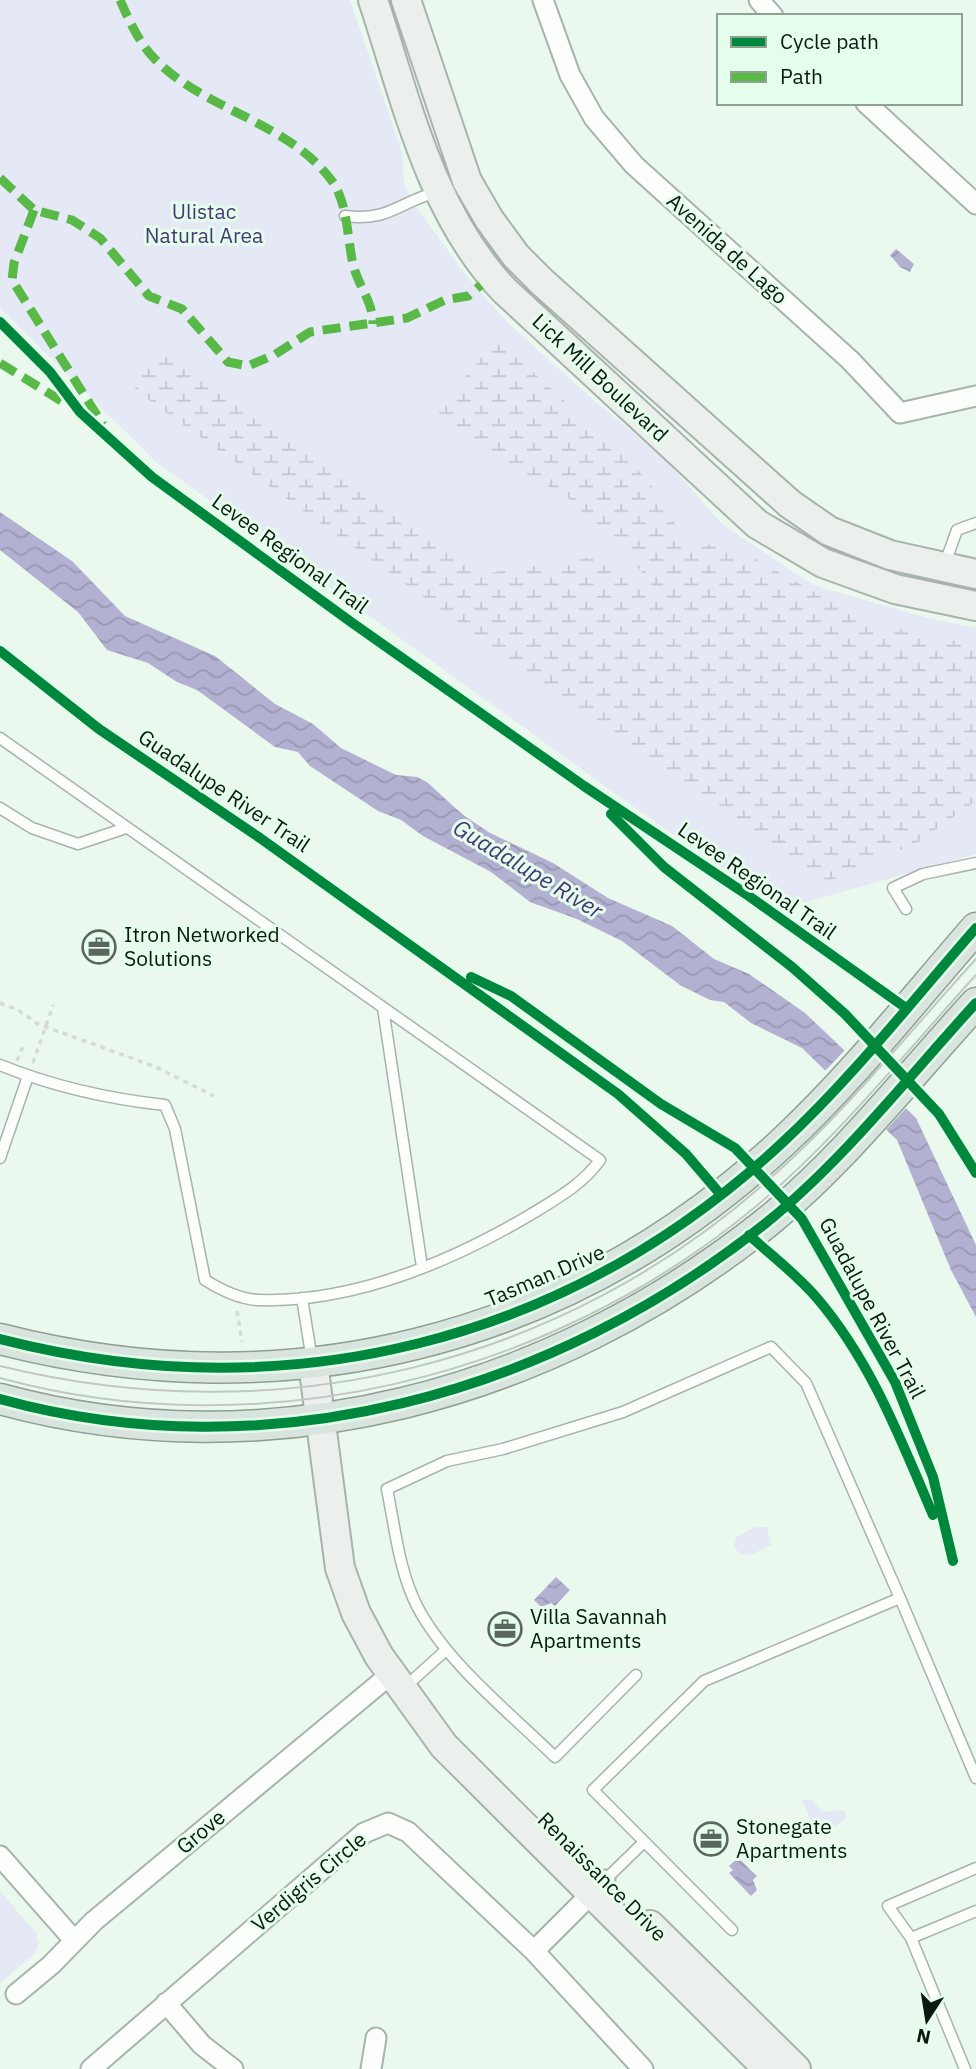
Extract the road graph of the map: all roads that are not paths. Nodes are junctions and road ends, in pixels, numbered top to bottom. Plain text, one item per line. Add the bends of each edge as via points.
1 (373, 0) edge
2 (406, 0) edge
3 (543, 0) edge
4 (759, 0) edge
5 (771, 14) edge
6 (868, 105) edge
7 (452, 186) junction
8 (976, 204) edge
9 (345, 216) dead end
10 (976, 396) edge
11 (976, 523) edge
12 (944, 568) junction
13 (976, 574) edge
14 (976, 606) edge
15 (0, 738) edge
16 (0, 808) edge
17 (126, 828) junction
18 (976, 863) edge
19 (906, 909) dead end
20 (976, 928) edge
21 (976, 1003) edge
22 (383, 1008) junction
23 (0, 1065) edge
24 (29, 1076) junction
25 (0, 1158) edge
26 (422, 1267) junction
27 (302, 1298) junction
28 (0, 1339) edge
29 (313, 1363) junction
30 (0, 1399) edge
31 (321, 1420) junction
32 (901, 1598) junction
33 (446, 1650) junction
34 (636, 1675) dead end
35 (396, 1682) junction
36 (976, 1778) edge
37 (643, 1842) junction
38 (0, 1856) edge
39 (976, 1868) edge
40 (598, 1887) junction
41 (976, 1911) edge
42 (732, 1930) dead end
43 (911, 1938) junction
44 (73, 1939) junction
45 (534, 1951) junction
46 (16, 1994) dead end
47 (166, 2003) junction
48 (376, 2038) dead end
49 (91, 2069) edge
50 (233, 2069) edge
51 (370, 2069) edge
52 (643, 2069) edge
53 (768, 2069) edge
54 (796, 2069) edge
55 (965, 2069) edge

1 - 7 main road, Lick Mill Boulevard
2 - 7 main road, Lick Mill Boulevard
3 - 10 street, Avenida de Lago via 570,75 594,118 634,165 850,360 900,413
4 - 5 street
6 - 8 street
7 - 9 lane via 413,199 383,217
7 - 12 main road, Lick Mill Boulevard via 489,219 542,282 790,504 829,531 890,555
7 - 14 main road, Lick Mill Boulevard via 492,276 757,524 822,563 895,589
11 - 12 lane via 957,530
12 - 13 main road, Lick Mill Boulevard
15 - 17 lane
16 - 17 lane via 32,828 78,844
17 - 22 lane
18 - 19 lane via 923,874 893,888
20 - 29 main road, Tasman Drive via 807,1119 734,1185 638,1255 551,1299 428,1340
21 - 31 main road via 828,1165 768,1221 663,1294 512,1370 407,1404
22 - 26 lane
22 - 26 lane via 600,1160 589,1176 561,1196 473,1246
23 - 24 lane
24 - 25 lane
24 - 27 lane via 101,1095 165,1105 175,1129 205,1280 225,1293 256,1300
26 - 27 lane via 349,1290
27 - 29 lane
28 - 29 main road, Tasman Drive via 116,1363 179,1368
29 - 31 main road, Renaissance Drive
30 - 31 main road via 65,1413 171,1424
31 - 35 main road, Renaissance Drive via 340,1568 356,1613
32 - 33 lane via 806,1384 771,1347 623,1412 447,1461 387,1489 405,1573 418,1608
32 - 36 lane
32 - 37 lane via 704,1681 593,1790
33 - 34 lane via 555,1757
33 - 35 lane
35 - 40 main road, Renaissance Drive via 459,1736
35 - 44 street, Grove
37 - 40 lane
37 - 42 lane
38 - 44 street
39 - 43 lane via 888,1906
40 - 45 street
40 - 53 main road, Renaissance Drive
40 - 54 main road, Renaissance Drive
41 - 43 lane
43 - 55 lane
44 - 46 street, Grove
45 - 47 street, Verdigris Circle via 408,1832 388,1823 364,1833
45 - 52 street, Verdigris Circle
47 - 49 street, Verdigris Circle
47 - 50 street via 202,2045
48 - 51 street

